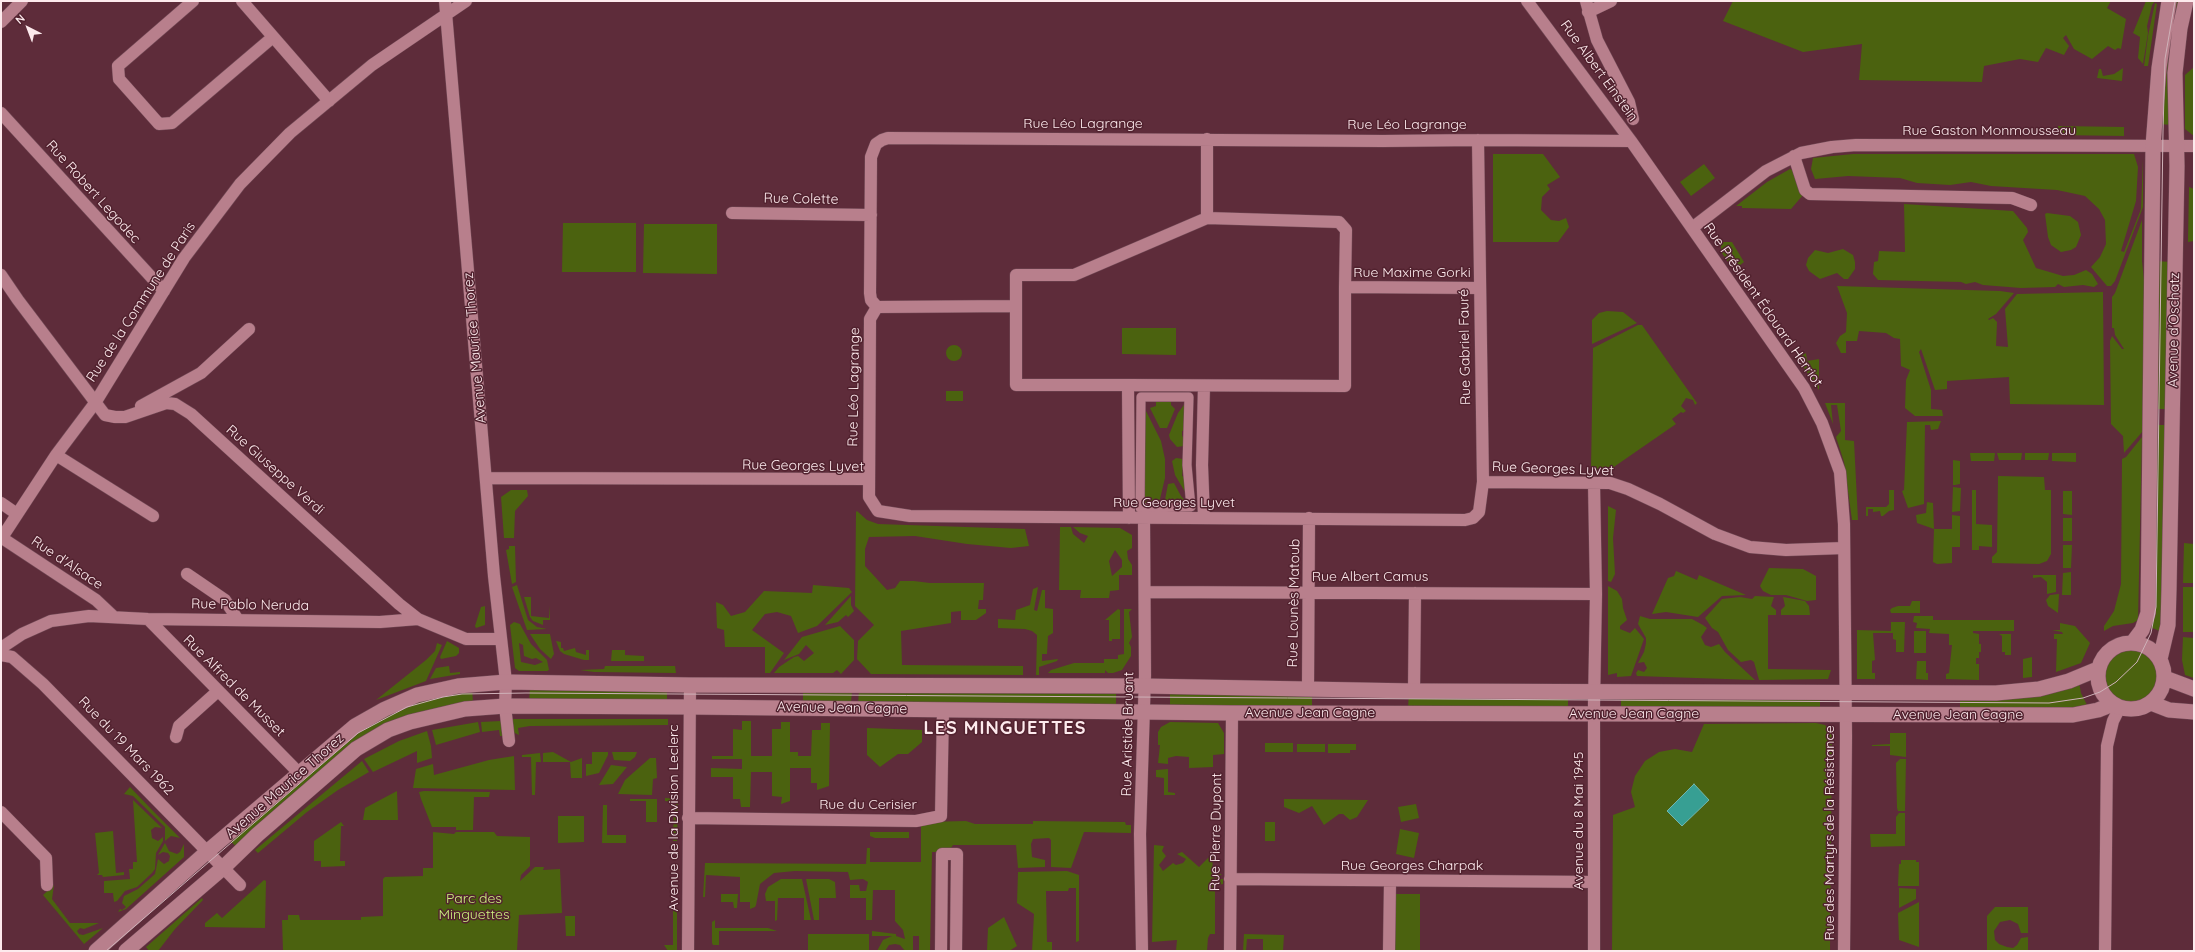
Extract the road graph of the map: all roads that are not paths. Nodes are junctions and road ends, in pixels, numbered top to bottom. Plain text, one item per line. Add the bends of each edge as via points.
1 (22, 1) edge
2 (193, 1) edge
3 (242, 1) edge
4 (445, 1) edge
5 (455, 1) edge
6 (466, 1) edge
7 (1527, 1) edge
8 (1612, 1) edge
9 (2169, 1) edge
10 (2186, 1) edge
11 (1587, 6) edge
12 (447, 14) junction
13 (1, 22) edge
14 (273, 37) junction
15 (329, 101) junction
16 (1, 113) edge
17 (1633, 119) dead end
18 (1207, 139) junction
19 (1478, 140) junction
20 (1631, 141) junction
21 (2153, 146) junction
22 (2177, 146) junction
23 (2194, 146) edge
24 (1798, 155) junction
25 (2031, 205) dead end
26 (732, 213) dead end
27 (871, 215) junction
28 (1207, 218) junction
29 (1692, 228) junction
30 (1, 274) edge
31 (1345, 287) junction
32 (1479, 288) junction
33 (164, 291) junction
34 (1016, 306) junction
35 (876, 307) junction
36 (249, 330) dead end
37 (1128, 385) junction
38 (1204, 386) junction
39 (95, 403) junction
40 (125, 417) junction
41 (56, 455) junction
42 (486, 478) junction
43 (869, 479) junction
44 (1483, 482) junction
45 (1594, 483) junction
46 (1, 503) edge
47 (1142, 513) junction
48 (17, 514) junction
49 (152, 516) dead end
50 (1204, 517) junction
51 (1129, 518) junction
52 (1309, 518) junction
53 (1, 539) edge
54 (1844, 548) junction
55 (187, 574) dead end
56 (1145, 592) junction
57 (1310, 592) junction
58 (1415, 593) junction
59 (1596, 594) junction
60 (113, 616) junction
61 (148, 619) junction
62 (418, 619) junction
63 (238, 620) junction
64 (501, 639) junction
65 (2133, 642) junction
66 (1, 648) edge
67 (1, 655) edge
68 (2160, 659) junction
69 (2098, 668) junction
70 (2165, 678) junction
71 (506, 682) junction
72 (690, 685) junction
73 (1144, 686) junction
74 (1308, 688) junction
75 (2194, 689) edge
76 (218, 691) junction
77 (1414, 691) junction
78 (1594, 691) junction
79 (1845, 692) junction
80 (2151, 703) junction
81 (505, 706) junction
82 (2117, 706) junction
83 (690, 707) junction
84 (943, 710) junction
85 (1144, 712) junction
86 (2194, 712) edge
87 (1232, 713) junction
88 (1594, 714) junction
89 (1846, 716) junction
90 (176, 737) dead end
91 (509, 741) dead end
92 (299, 773) junction
93 (1, 812) edge
94 (688, 818) junction
95 (208, 852) junction
96 (224, 867) junction
97 (1230, 879) junction
98 (1390, 882) junction
99 (1594, 882) junction
100 (47, 885) dead end
101 (240, 885) dead end
102 (96, 951) edge
103 (126, 951) edge
104 (688, 951) edge
105 (941, 951) edge
106 (956, 951) edge
107 (1142, 951) edge
108 (1230, 951) edge
109 (1388, 951) edge
110 (1594, 951) edge
111 (1844, 951) edge
112 (2105, 951) edge

1 - 13 street
2 - 14 street via 118,66 118,79 159,124 172,123
3 - 14 street
4 - 12 street, Avenue Maurice Thorez
5 - 12 street
6 - 12 street, Rue de la Commune de Paris
7 - 20 street, Rue Albert Einstein
8 - 11 street
9 - 21 street, Avenue d'Oschatz via 2159,68
10 - 22 street, Avenue d'Oschatz via 2175,73
11 - 17 street via 1597,40 1629,102
12 - 15 street, Rue de la Commune de Paris via 372,65
12 - 42 street, Avenue Maurice Thorez
14 - 15 street
15 - 33 street, Rue de la Commune de Paris via 290,133 240,184 184,258
16 - 33 street, Rue Robert Legodec
18 - 19 street, Rue Léo Lagrange
18 - 27 street, Rue Léo Lagrange via 888,138 876,144 872,150
18 - 28 street
19 - 20 street, Rue Léo Lagrange
19 - 32 street, Rue Gabriel Fauré
20 - 29 street, Rue Président Édouard Herriot
21 - 22 street, Rue Gaston Monmousseau
21 - 24 street, Rue Gaston Monmousseau via 1856,145 1832,147
21 - 65 street, Avenue d'Oschatz via 2150,578 2146,620
22 - 23 street, Rue Gaston Monmousseau
22 - 68 street, Avenue d'Oschatz via 2169,596 2168,625
24 - 25 street via 1811,188 1810,194 2012,198
24 - 29 street, Rue Gaston Monmousseau via 1766,171
26 - 27 street, Rue Colette
27 - 35 street, Rue Léo Lagrange via 870,293
28 - 31 street via 1339,222 1346,230
28 - 34 street via 1074,275 1016,275
29 - 54 street, Rue Président Édouard Herriot via 1804,388 1822,423 1840,472
30 - 39 street, Rue Giuseppe Verdi
31 - 32 street, Rue Maxime Gorki
31 - 38 street, Rue Maxime Gorki via 1345,386
32 - 44 street, Rue Gabriel Fauré
33 - 39 street, Rue de la Commune de Paris
34 - 35 street
34 - 37 street, Rue Maxime Gorki via 1016,385
35 - 43 street, Rue Léo Lagrange via 870,319
36 - 40 street via 201,373
37 - 38 street, Rue Maxime Gorki
37 - 51 street
38 - 50 street
39 - 40 street, Rue Giuseppe Verdi via 105,415
39 - 41 street, Rue de la Commune de Paris
40 - 62 street, Rue Giuseppe Verdi via 166,403 175,404 191,414
41 - 48 street, Rue de la Commune de Paris
41 - 49 street
42 - 43 street, Rue Georges Lyvet
42 - 64 street, Avenue Maurice Thorez
43 - 51 street, Rue Georges Lyvet via 869,497 878,511 910,516
44 - 45 street, Rue Georges Lyvet
44 - 52 street, Rue Georges Lyvet via 1479,512 1465,520
45 - 54 street, Rue Georges Lyvet via 1610,483 1628,489 1715,534 1750,547 1786,550
45 - 59 street, Avenue du 8 Mai 1945
46 - 48 street
47 - 47 street via 1141,397 1189,397 1187,465 1191,507
47 - 50 street, Rue Georges Lyvet
47 - 51 street, Rue Georges Lyvet
47 - 56 street, Rue Aristide Bruant
48 - 53 street, Rue de la Commune de Paris
50 - 52 street, Rue Georges Lyvet
52 - 57 street, Rue Lounès Matoub
53 - 60 street, Rue d'Alsace via 96,600
54 - 79 street, Rue Président Édouard Herriot
55 - 63 street via 225,600
56 - 57 street, Rue Albert Camus
56 - 73 street, Rue Aristide Bruant
57 - 58 street, Rue Albert Camus
57 - 74 street, Rue Lounès Matoub
58 - 59 street, Rue Albert Camus
58 - 77 street
59 - 78 street, Avenue du 8 Mai 1945
60 - 61 street, Rue Pablo Neruda
60 - 66 street, Rue Pablo Neruda via 51,621 22,634
61 - 63 street, Rue Pablo Neruda
61 - 76 street, Rue Alfred de Musset
62 - 63 street, Rue Pablo Neruda via 380,622
62 - 64 street, Rue Pablo Neruda via 466,639
64 - 71 street, Avenue Maurice Thorez
65 - 68 street via 2146,646
65 - 69 street via 2119,644 2108,652
67 - 95 street, Rue du 19 Mars 1962 via 12,657 24,665
68 - 70 street
69 - 79 street, Avenue Jean Cagne via 2068,681 2018,692
69 - 82 street via 2100,689
70 - 75 street
70 - 80 street via 2161,692
71 - 72 street, Avenue Jean Cagne
71 - 81 street, Avenue Maurice Thorez
71 - 92 street, Avenue Maurice Thorez via 458,686 417,695 385,709 355,726
72 - 73 street, Avenue Jean Cagne
72 - 83 street, Avenue de la Division Leclerc
73 - 74 street, Avenue Jean Cagne
73 - 85 street, Rue Aristide Bruant
74 - 77 street, Avenue Jean Cagne
76 - 90 street via 179,726
76 - 92 street, Rue Alfred de Musset
77 - 78 street, Avenue Jean Cagne
78 - 79 street, Avenue Jean Cagne
78 - 88 street, Avenue du 8 Mai 1945
79 - 89 street, Rue des Martyrs de la Résistance
80 - 82 street via 2136,709
80 - 86 street via 2166,709
81 - 83 street, Avenue Jean Cagne
81 - 91 street
81 - 96 street, Avenue Maurice Thorez via 438,714 388,730 341,761
82 - 89 street, Avenue Jean Cagne via 2073,715
82 - 112 street via 2107,746
83 - 84 street, Avenue Jean Cagne
83 - 94 street, Avenue de la Division Leclerc
84 - 85 street, Avenue Jean Cagne
84 - 94 street, Rue du Cerisier via 941,816 916,821
85 - 87 street, Avenue Jean Cagne
85 - 107 street, Rue Aristide Bruant via 1140,834
87 - 88 street, Avenue Jean Cagne
87 - 97 street, Rue Pierre Dupont
88 - 89 street, Avenue Jean Cagne
88 - 99 street, Avenue du 8 Mai 1945
89 - 111 street, Rue des Martyrs de la Résistance
92 - 95 street, Avenue Maurice Thorez
93 - 100 street via 46,858
94 - 104 street, Avenue de la Division Leclerc
95 - 96 street, Rue du 19 Mars 1962
95 - 102 street, Avenue Maurice Thorez
96 - 101 street, Rue du 19 Mars 1962
96 - 103 street, Avenue Maurice Thorez
97 - 98 street, Rue Georges Charpak
97 - 108 street, Rue Pierre Dupont
98 - 99 street, Rue Georges Charpak
98 - 109 street
99 - 110 street, Avenue du 8 Mai 1945
105 - 106 street via 942,854 957,854

